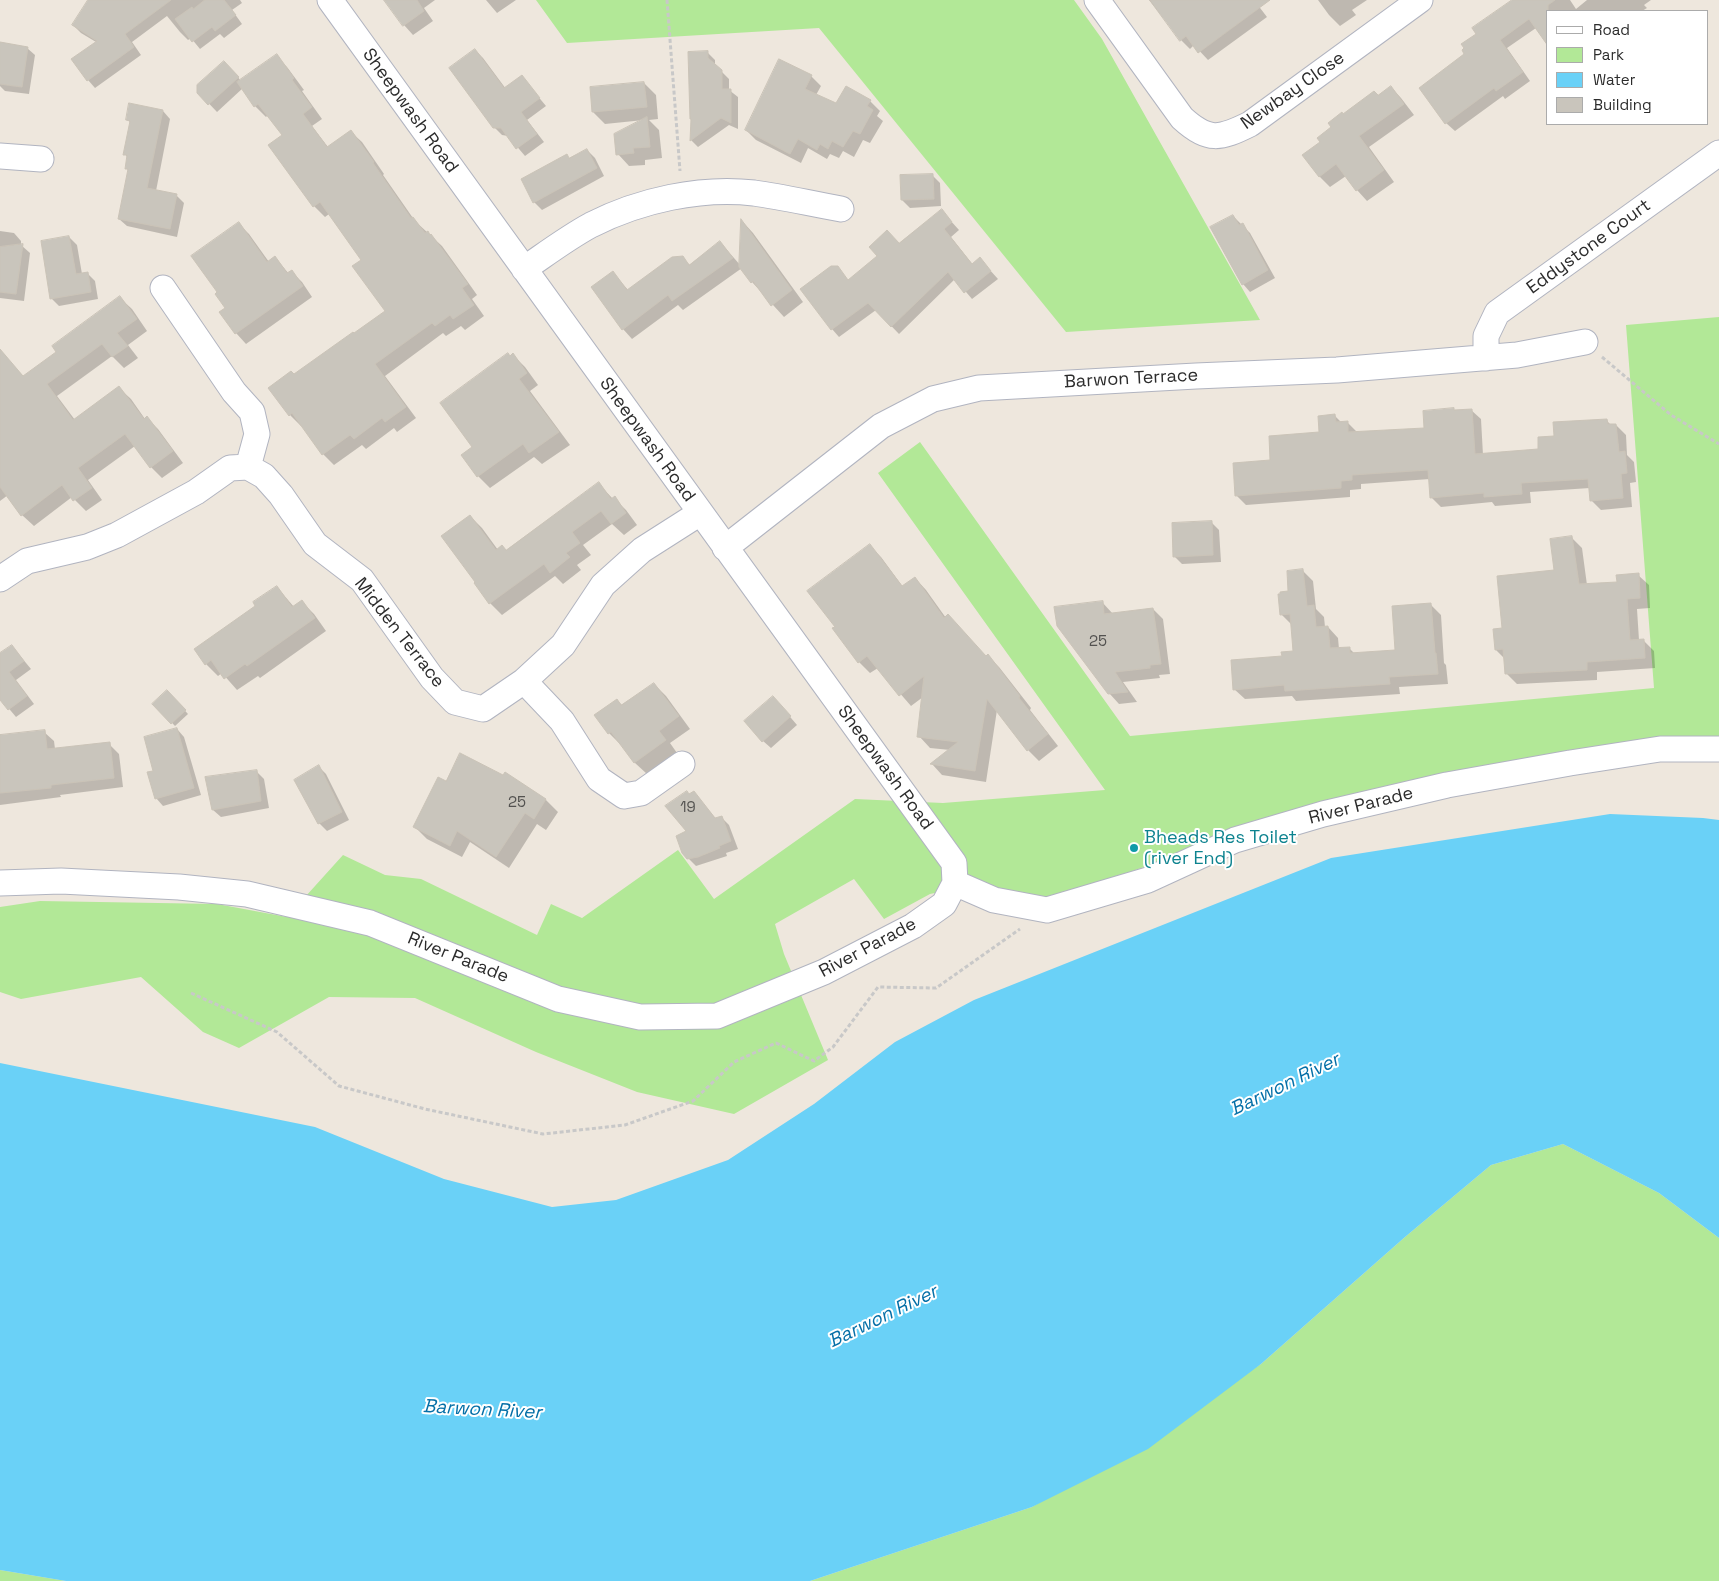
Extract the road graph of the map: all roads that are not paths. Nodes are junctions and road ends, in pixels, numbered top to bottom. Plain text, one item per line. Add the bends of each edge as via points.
1 (330, 0) edge
2 (1097, 0) edge
3 (1420, 0) edge
4 (1719, 153) edge
5 (0, 156) edge
6 (41, 159) dead end
7 (841, 209) dead end
8 (524, 269) junction
9 (163, 288) dead end
10 (1585, 342) road end
11 (1486, 358) junction
12 (248, 467) junction
13 (700, 513) junction
14 (725, 548) junction
15 (0, 579) edge
16 (524, 682) junction
17 (1719, 749) edge
18 (682, 764) dead end
19 (0, 882) edge
20 (955, 883) junction

1 - 8 street, Sheepwash Road
2 - 3 street, Newbay Close via 1182,118 1209,136 1230,133 1250,124
4 - 11 street, Eddystone Court via 1497,313 1486,336
5 - 6 street
7 - 8 street via 754,193 717,192 682,196 633,207 592,224
8 - 13 street, Sheepwash Road
9 - 12 street via 234,392 252,412 257,434
10 - 11 street, Barwon Terrace
11 - 14 street, Barwon Terrace via 1336,370 979,388 933,399 881,426
12 - 15 street via 230,468 196,492 117,535 87,547 27,562
12 - 16 street, Midden Terrace via 264,476 281,495 315,544 362,580 432,678 455,702 482,709
13 - 14 street, Sheepwash Road
13 - 16 street, Midden Terrace via 642,550 603,585 562,645
14 - 20 street, Sheepwash Road via 954,862
16 - 18 street via 562,722 599,778 624,796 641,793
17 - 20 street, River Parade via 1660,749 1570,763 1447,785 1323,814 1235,840 1148,880 1047,910 994,900
19 - 20 street, River Parade via 61,881 180,887 271,899 370,923 558,999 640,1017 717,1016 824,972 913,926 944,904

